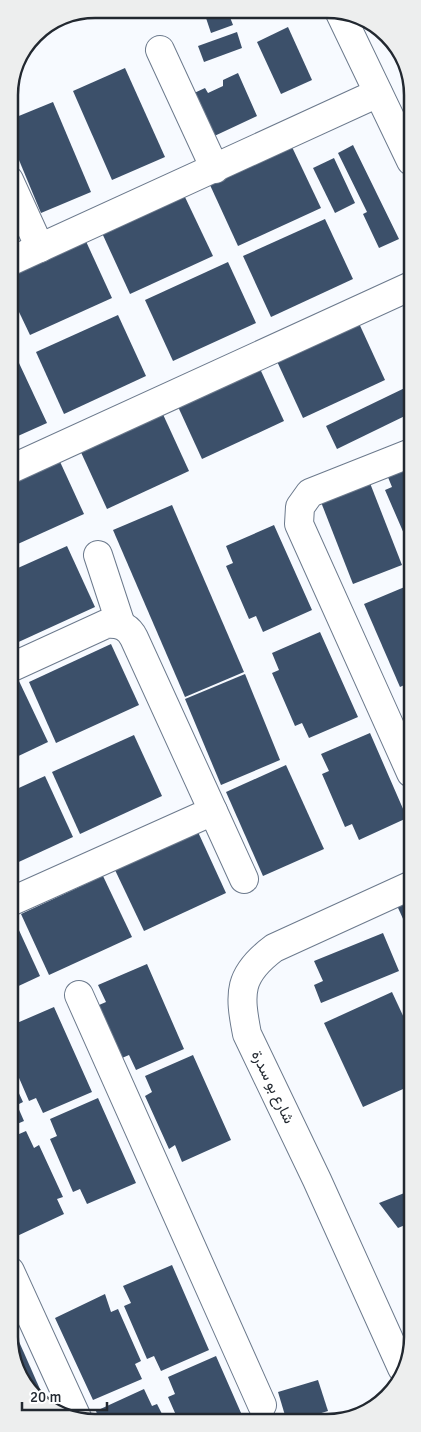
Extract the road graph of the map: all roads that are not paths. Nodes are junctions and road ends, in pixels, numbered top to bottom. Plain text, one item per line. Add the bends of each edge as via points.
1 (344, 20) edge
2 (160, 50) dead end
3 (378, 93) junction
4 (404, 146) edge
5 (215, 169) junction
6 (18, 200) edge
7 (40, 248) junction
8 (18, 258) edge
9 (404, 289) edge
10 (404, 456) edge
11 (18, 466) edge
12 (98, 556) dead end
13 (121, 625) junction
14 (18, 664) edge
15 (403, 756) edge
16 (213, 811) junction
17 (244, 879) dead end
18 (403, 889) edge
19 (18, 898) edge
20 (79, 994) dead end
21 (18, 1288) edge
22 (399, 1362) edge
23 (262, 1405) dead end
24 (74, 1411) edge

1 - 3 street
2 - 5 street
3 - 4 street
3 - 5 street
5 - 7 street
6 - 7 street
7 - 8 street
9 - 11 street
10 - 15 street via 310,493 300,507 299,524
12 - 13 street
13 - 14 street via 106,624
13 - 16 street via 134,638
16 - 17 street
16 - 19 street
18 - 22 street, شارع بو سدرة via 274,948 248,973 242,990 247,1034
20 - 23 street
21 - 24 street

